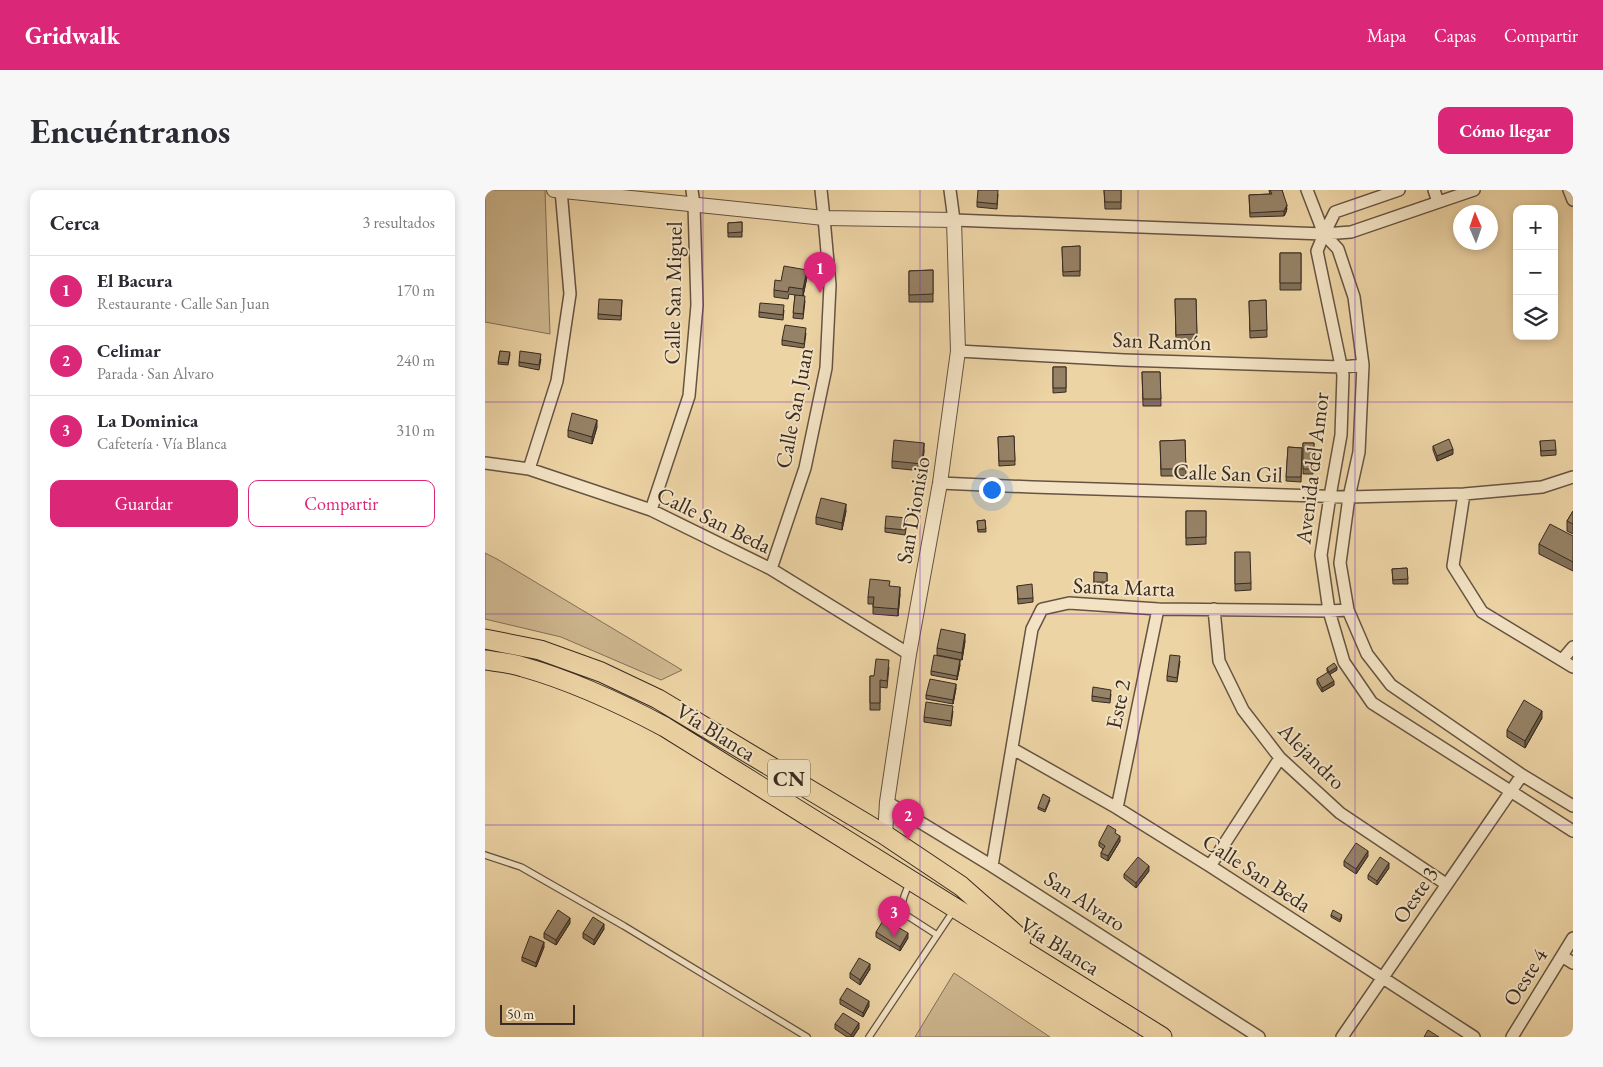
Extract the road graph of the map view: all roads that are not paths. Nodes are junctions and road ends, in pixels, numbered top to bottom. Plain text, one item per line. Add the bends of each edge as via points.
1 (559, 190) edge
2 (692, 190) edge
3 (821, 190) edge
4 (950, 190) edge
5 (1307, 190) edge
6 (1399, 190) edge
7 (1434, 190) edge
8 (1474, 190) edge
9 (1569, 190) edge
10 (1573, 200) edge
11 (1438, 202) junction
12 (694, 205) junction
13 (825, 218) junction
14 (954, 220) junction
15 (1324, 234) junction
16 (958, 351) junction
17 (1363, 364) junction
18 (1342, 367) junction
19 (485, 463) edge
20 (529, 469) junction
21 (1573, 477) edge
22 (940, 483) junction
23 (1464, 494) junction
24 (1329, 496) junction
25 (1349, 497) junction
26 (651, 510) junction
27 (771, 568) junction
28 (1158, 609) junction
29 (1214, 609) junction
30 (1348, 610) junction
31 (1329, 611) junction
32 (485, 639) edge
33 (1573, 647) edge
34 (909, 654) junction
35 (485, 660) edge
36 (1562, 660) junction
37 (1573, 667) edge
38 (1013, 749) junction
39 (1280, 758) junction
40 (1521, 775) junction
41 (1510, 792) junction
42 (887, 802) junction
43 (1573, 806) edge
44 (1117, 808) junction
45 (1573, 831) edge
46 (885, 835) junction
47 (485, 855) edge
48 (991, 866) junction
49 (1210, 866) junction
50 (911, 881) junction
51 (1446, 884) junction
52 (955, 909) junction
53 (937, 935) junction
54 (1573, 938) edge
55 (1562, 956) junction
56 (1573, 963) edge
57 (1061, 975) junction
58 (1382, 978) junction
59 (807, 1037) edge
60 (869, 1037) edge
61 (1161, 1037) edge
62 (1259, 1037) edge
63 (1342, 1037) edge
64 (1475, 1037) edge
65 (1512, 1037) edge

1 - 12 street
1 - 20 street via 570,294 557,381
2 - 12 street, Calle San Miguel
3 - 13 street, Calle San Juan
4 - 14 street, San Dionisio
5 - 15 street
6 - 15 street via 1335,212
7 - 11 street
8 - 11 street
9 - 10 street
11 - 15 street via 1351,232
12 - 13 street
12 - 26 street, Calle San Miguel via 697,306 689,396
13 - 14 street
13 - 27 street, Calle San Juan via 830,285 826,368 805,468
14 - 15 street
14 - 16 street, San Dionisio
15 - 17 street, Avenida del Amor via 1338,249 1354,297
15 - 18 street, Avenida del Amor via 1317,251
16 - 18 street, San Ramón
16 - 22 street, San Dionisio
17 - 18 street, San Ramón
17 - 25 street, Avenida del Amor via 1359,452
18 - 24 street, Avenida del Amor via 1341,435
19 - 20 street, Calle San Beda
20 - 26 street, Calle San Beda
21 - 23 street, Calle San Gil via 1542,487
22 - 24 street, Calle San Gil
22 - 34 street, San Dionisio
23 - 25 street, Calle San Gil
23 - 36 street via 1453,566 1482,612
24 - 25 street, Calle San Gil
24 - 31 street, Avenida del Amor via 1321,555
25 - 30 street, Avenida del Amor via 1340,563
26 - 27 street, Calle San Beda
27 - 34 street, Calle San Beda
28 - 29 street, Santa Marta
28 - 38 street, Santa Marta via 1069,603 1042,609 1032,629
28 - 44 street, Este 2
29 - 31 street, Santa Marta
29 - 39 street, Alejandro via 1219,661 1243,710
30 - 31 street, Santa Marta
30 - 40 street, Avenida del Amor via 1367,654 1391,684
31 - 41 street, Avenida del Amor via 1344,662 1372,703
32 - 46 highway, CN via 540,650 601,672 659,699
33 - 36 street
34 - 42 street, San Dionisio
35 - 50 highway, Vía Blanca / CN via 549,675 628,707
36 - 37 street
38 - 44 street, Calle San Beda
38 - 48 street, Santa Marta
39 - 49 street
39 - 51 street, Alejandro via 1341,813
40 - 41 street, Oeste 3
40 - 43 street, Avenida del Amor
41 - 45 street, Avenida del Amor
41 - 51 street, Oeste 3
42 - 46 street, San Dionisio
42 - 48 street, San Alvaro
44 - 49 street, Calle San Beda
46 - 57 highway, CN via 961,886
47 - 59 lane via 521,867
48 - 62 street, San Alvaro
49 - 58 street, Calle San Beda
50 - 52 highway, Vía Blanca / CN
50 - 53 lane via 905,892 903,913
51 - 58 street, Oeste 3
52 - 53 lane
52 - 57 highway, Vía Blanca / CN
53 - 60 lane
54 - 55 street, Oeste 4
55 - 56 street
55 - 65 street, Oeste 4
57 - 61 highway, Vía Blanca / CN
58 - 63 street, Oeste 3
58 - 64 street, Calle San Beda

